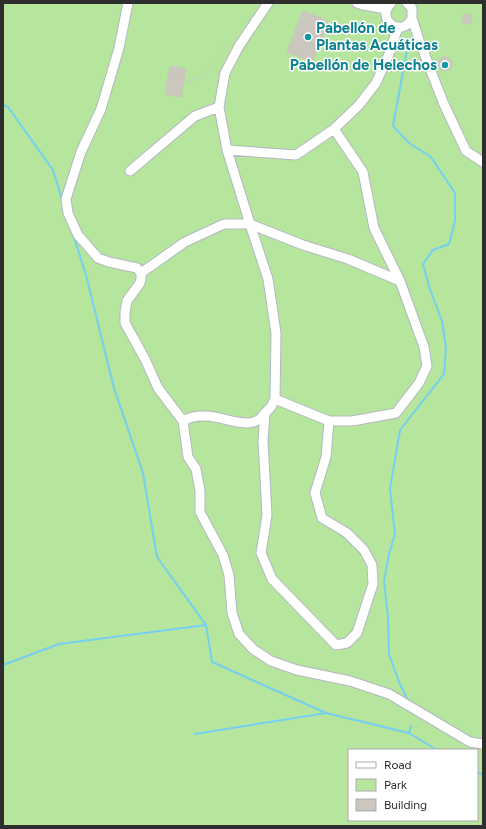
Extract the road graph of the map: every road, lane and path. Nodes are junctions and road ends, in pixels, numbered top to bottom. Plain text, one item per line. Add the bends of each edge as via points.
1 (128, 3) edge
2 (268, 3) edge
3 (357, 3) edge
4 (411, 5) edge
5 (389, 6) edge
6 (412, 18) junction
7 (398, 27) junction
8 (243, 41) junction
9 (184, 81) dead end
10 (219, 107) junction
11 (334, 129) junction
12 (226, 150) junction
13 (483, 162) edge
14 (130, 171) dead end
15 (250, 224) junction
16 (142, 273) junction
17 (400, 281) junction
18 (275, 399) junction
19 (265, 413) junction
20 (183, 421) junction
21 (330, 421) junction
22 (483, 744) edge

1 - 16 lane via 119,48 103,101 81,152 66,199 68,213 78,235 98,258 137,268
2 - 8 lane
3 - 5 lane via 363,6
4 - 6 lane
5 - 7 lane via 386,18
6 - 7 lane via 407,25
6 - 13 lane via 443,102 466,151
7 - 11 lane via 376,83 359,105
8 - 9 path via 224,47 199,79
8 - 10 lane via 225,73
10 - 12 lane
10 - 14 lane via 196,116
11 - 12 lane via 296,155
11 - 17 lane via 362,172 374,228
12 - 15 lane
15 - 16 lane via 224,224 185,242
15 - 17 lane via 348,259
15 - 18 lane via 268,279 276,332
16 - 20 lane via 140,283 127,301 125,324 158,388
17 - 21 lane via 424,347 427,366 396,414 352,421
18 - 19 lane
18 - 21 lane
19 - 20 lane via 258,421 247,423 216,416 189,418
19 - 21 lane via 263,440 267,515 261,553 272,579 336,645 347,643 357,633 373,584 372,565 364,550 347,532 322,518 315,493 326,457
20 - 22 lane via 188,457 196,470 199,484 200,512 225,562 229,575 232,613 239,634 253,649 271,661 298,670 350,681 389,694 470,742

